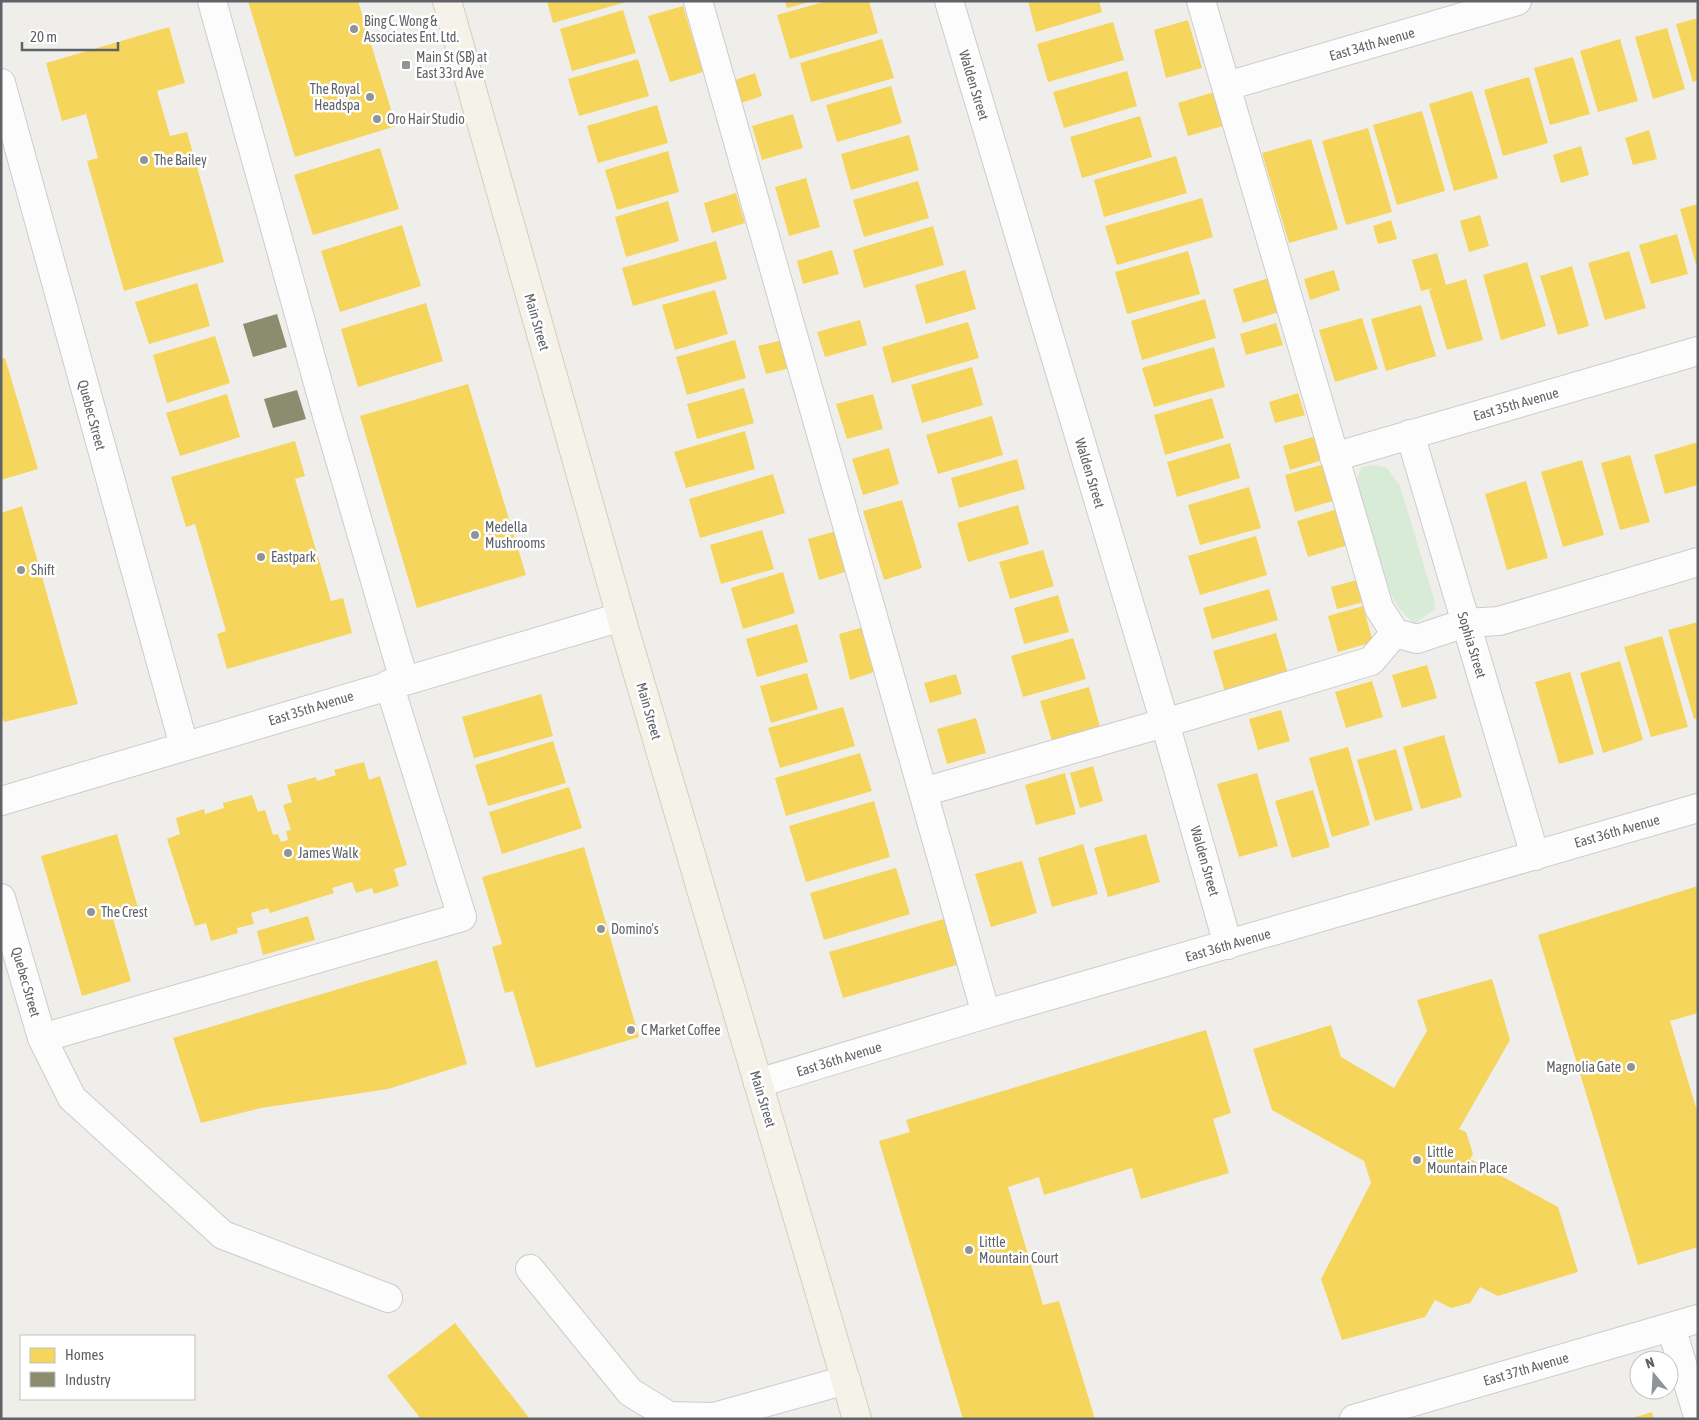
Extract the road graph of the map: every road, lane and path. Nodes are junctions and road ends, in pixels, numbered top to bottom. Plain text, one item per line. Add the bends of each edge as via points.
1 (212, 1) edge
2 (447, 1) edge
3 (698, 1) edge
4 (950, 1) edge
5 (1201, 1) edge
6 (1516, 1) edge
7 (1, 83) edge
8 (1226, 86) junction
9 (1698, 351) edge
10 (1410, 434) junction
11 (1334, 456) junction
12 (1698, 562) edge
13 (621, 617) junction
14 (1465, 623) junction
15 (1395, 633) junction
16 (397, 682) junction
17 (1165, 723) junction
18 (184, 746) junction
19 (923, 792) junction
20 (1, 801) edge
21 (1698, 808) edge
22 (1535, 856) junction
23 (1, 898) edge
24 (1228, 945) junction
25 (986, 1014) junction
26 (42, 1038) junction
27 (758, 1083) junction
28 (530, 1269) dead end
29 (388, 1298) dead end
30 (1698, 1319) edge
31 (1671, 1327) junction
32 (846, 1380) junction
33 (1698, 1416) edge
34 (857, 1419) edge
35 (1354, 1419) edge

1 - 16 street via 354,510
2 - 13 main road, Main Street
3 - 19 street
4 - 17 street, Walden Street
5 - 8 street
6 - 8 street, East 34th Avenue
7 - 18 street, Quebec Street
8 - 11 street
9 - 10 street, East 35th Avenue
10 - 11 street, East 35th Avenue
10 - 14 street, Sophia Street
11 - 15 street via 1379,608
12 - 14 street via 1499,621
13 - 16 street, East 35th Avenue
13 - 27 main road, Main Street
14 - 15 street via 1417,639
14 - 22 street, Sophia Street
15 - 17 street via 1371,661
16 - 18 street, East 35th Avenue
16 - 26 street via 462,917
17 - 19 street
17 - 24 street, Walden Street
18 - 20 street, East 35th Avenue
19 - 25 street
21 - 22 street, East 36th Avenue
22 - 24 street, East 36th Avenue
23 - 26 street, Quebec Street
24 - 25 street, East 36th Avenue
25 - 27 street, East 36th Avenue
26 - 29 street, Quebec Street via 72,1098 223,1235
27 - 32 main road, Main Street
28 - 32 street via 630,1392 668,1416 714,1417
30 - 31 street, East 37th Avenue
31 - 33 street
31 - 35 street, East 37th Avenue
32 - 34 main road, Main Street

